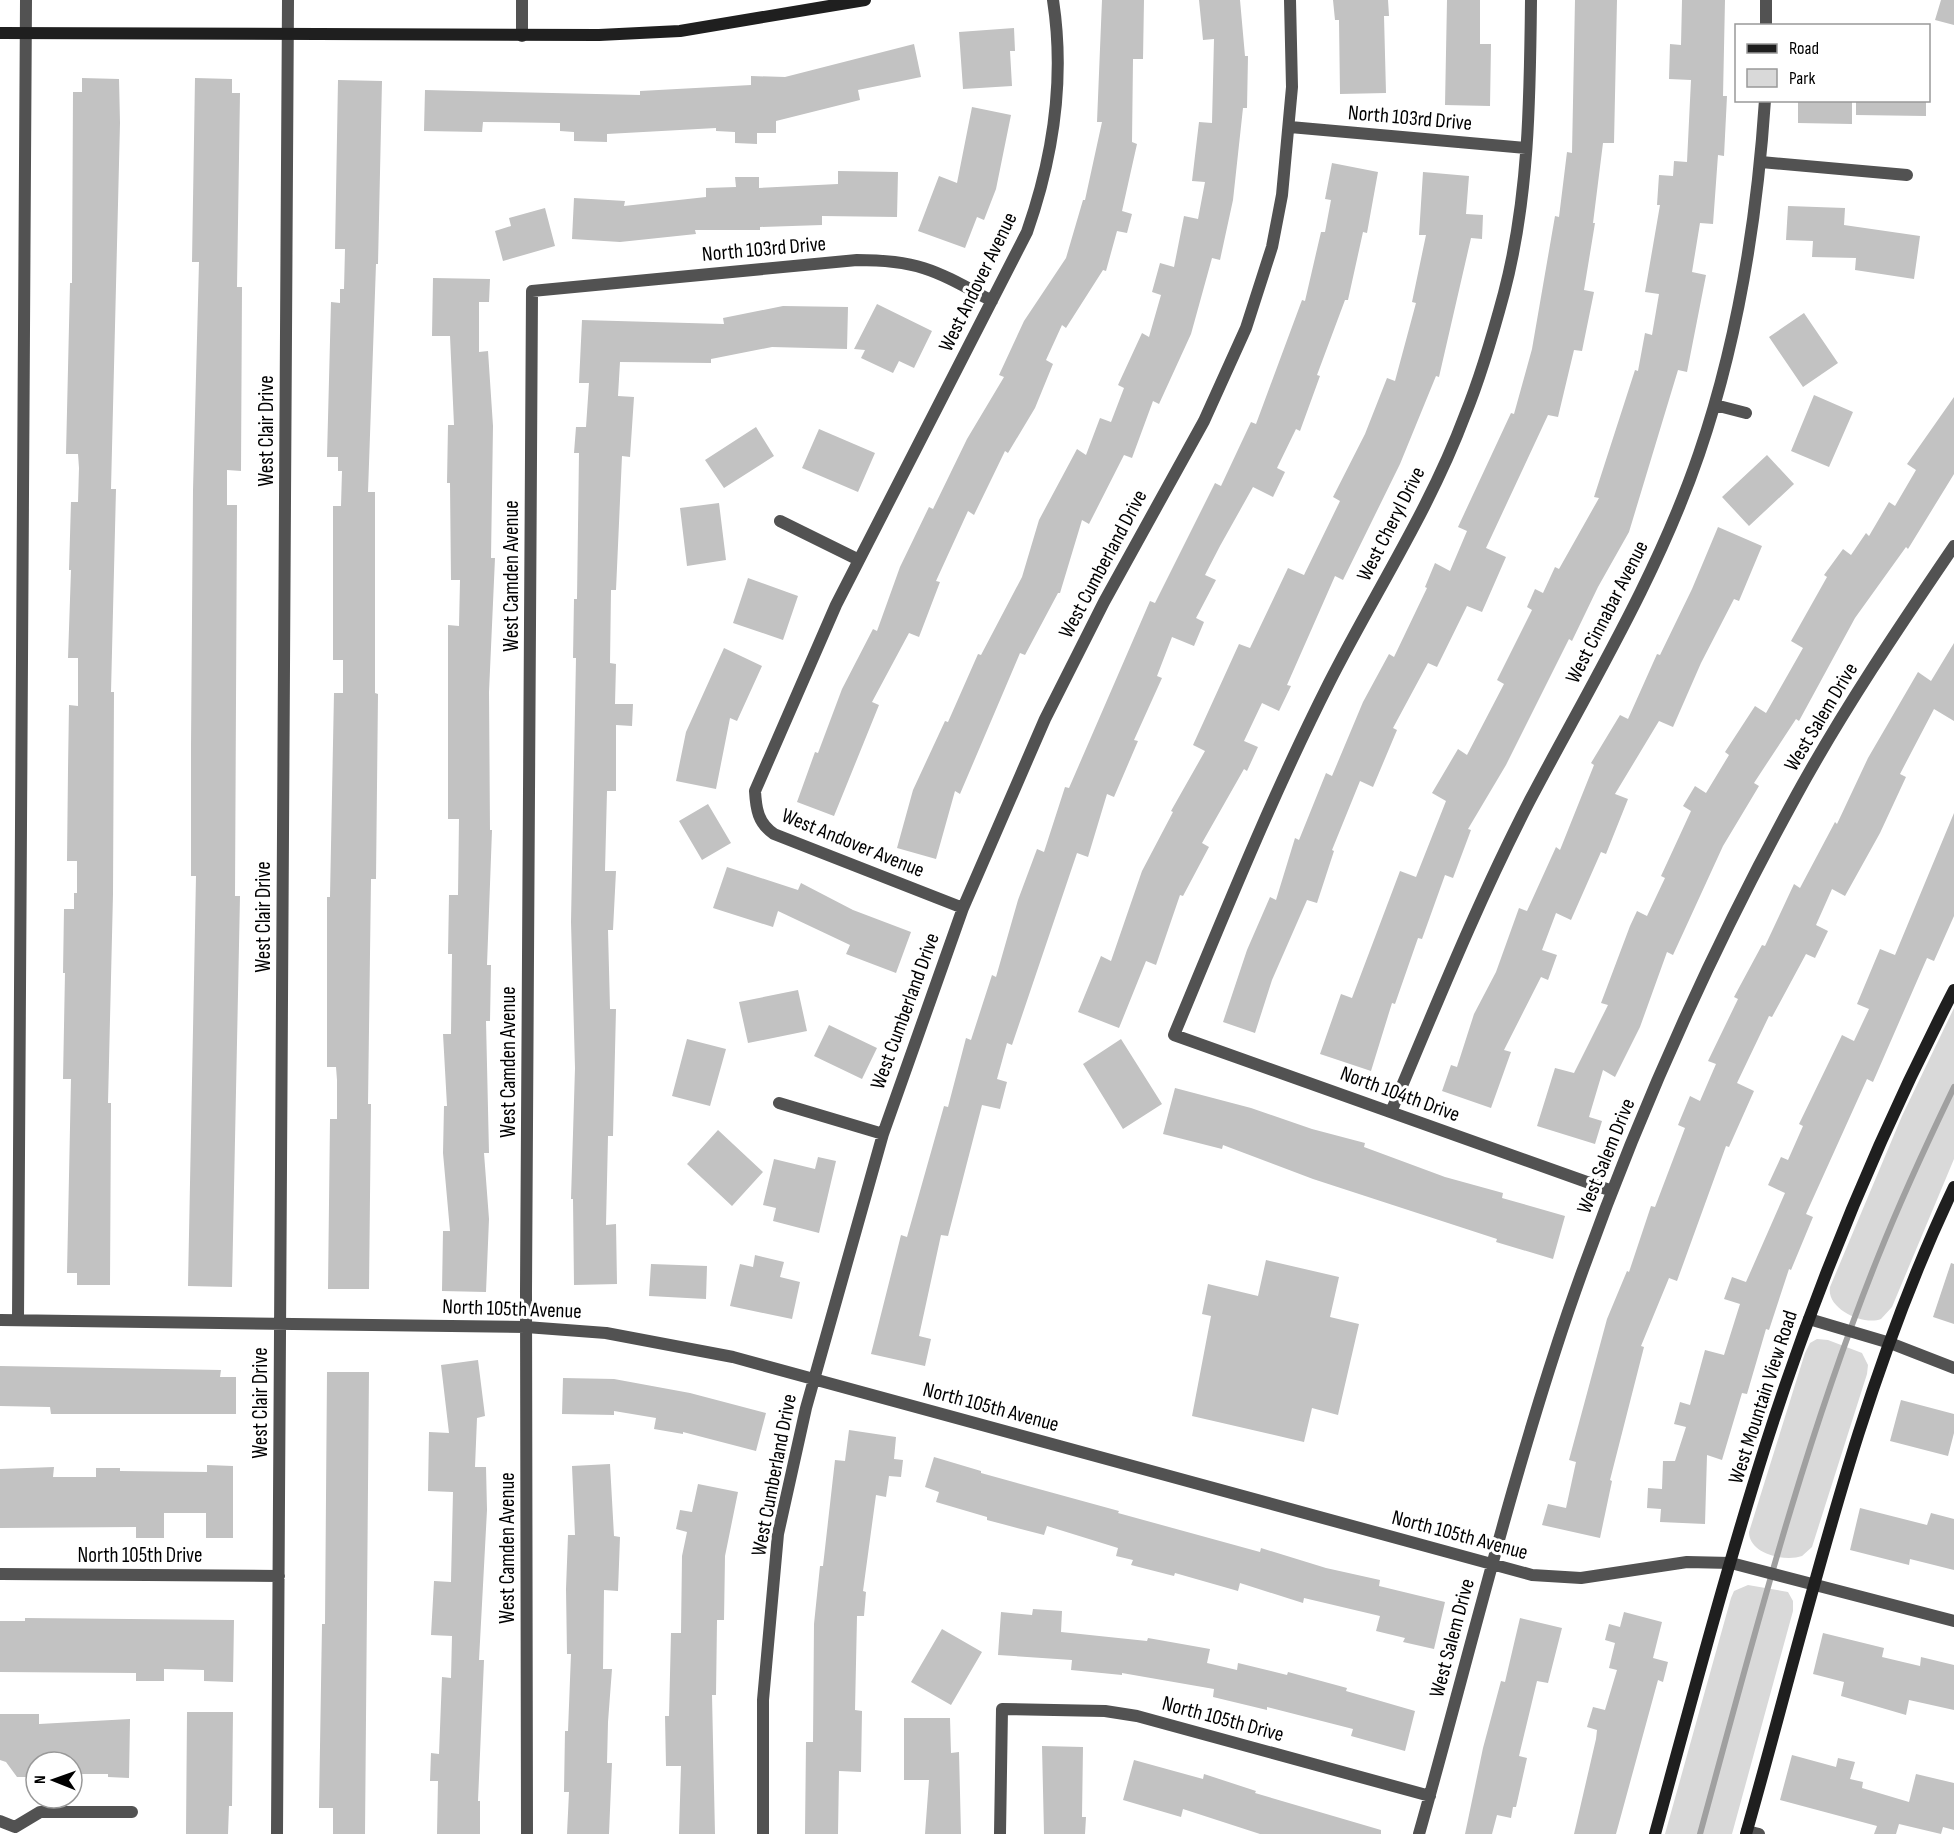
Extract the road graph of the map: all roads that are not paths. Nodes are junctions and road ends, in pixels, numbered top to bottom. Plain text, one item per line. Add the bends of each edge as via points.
1 (26, 0) edge
2 (288, 0) edge
3 (522, 0) edge
4 (865, 0) edge
5 (1053, 0) edge
6 (1290, 0) edge
7 (1531, 0) edge
8 (1766, 0) edge
9 (813, 5) edge
10 (1766, 24) edge
11 (0, 33) edge
12 (26, 33) junction
13 (287, 34) junction
14 (522, 36) junction
15 (1765, 102) edge
16 (1290, 128) junction
17 (1526, 148) junction
18 (1761, 162) junction
19 (1907, 175) dead end
20 (532, 291) joint
21 (992, 301) junction
22 (1715, 405) junction
23 (1746, 413) dead end
24 (780, 521) dead end
25 (1954, 546) edge
26 (859, 560) junction
27 (963, 908) junction
28 (1954, 990) edge
29 (1174, 1035) joint
30 (779, 1103) dead end
31 (1391, 1112) junction
32 (883, 1134) junction
33 (1954, 1187) edge
34 (1612, 1191) junction
35 (1809, 1319) junction
36 (0, 1320) edge
37 (18, 1320) junction
38 (280, 1324) junction
39 (526, 1327) junction
40 (1890, 1343) junction
41 (1954, 1368) edge
42 (814, 1379) junction
43 (1731, 1563) junction
44 (1493, 1565) junction
45 (0, 1574) edge
46 (279, 1576) junction
47 (1813, 1583) junction
48 (1954, 1622) edge
49 (1430, 1796) junction
50 (132, 1812) dead end
51 (0, 1821) edge
52 (16, 1831) edge
53 (1751, 1833) edge
54 (277, 1834) edge
55 (527, 1834) edge
56 (763, 1834) edge
57 (1000, 1834) edge
58 (1419, 1834) edge
59 (1655, 1834) edge

1 - 12 street
2 - 13 street, West Clair Drive
3 - 14 street
4 - 9 street
5 - 21 street, West Andover Avenue via 1057,86 1045,174 1027,232
6 - 16 street, West Cumberland Drive
7 - 17 street, West Cheryl Drive
8 - 10 street
9 - 14 street via 680,31
11 - 12 street
12 - 13 street
12 - 37 street
13 - 14 street
13 - 38 street, West Clair Drive
15 - 18 street, West Cinnabar Avenue
16 - 17 street, North 103rd Drive
16 - 27 street, West Cumberland Drive via 1272,247 1227,375 1045,719
17 - 29 street, West Cheryl Drive via 1519,219 1504,290 1465,417 1437,479 1329,682 1240,874
18 - 19 street
18 - 22 street, West Cinnabar Avenue via 1741,301
20 - 21 street, North 103rd Drive via 881,260 932,268
20 - 39 street, West Camden Avenue
21 - 26 street, West Andover Avenue
22 - 23 street
22 - 31 street, West Cinnabar Avenue via 1656,562 1500,862
24 - 26 street
25 - 34 street, West Salem Drive via 1796,796 1702,982
26 - 27 street, West Andover Avenue via 763,768 755,791 756,810 764,827 774,834
27 - 32 street, West Cumberland Drive
28 - 35 street, West Mountain View Road via 1868,1172
29 - 31 street, North 104th Drive
30 - 32 street
31 - 34 street, North 104th Drive
32 - 42 street, West Cumberland Drive
33 - 40 street via 1929,1239
34 - 44 street, West Salem Drive via 1552,1362
35 - 40 street
35 - 43 street, West Mountain View Road
36 - 37 street, North 105th Avenue
37 - 38 street, North 105th Avenue
38 - 39 street, North 105th Avenue
38 - 46 street, West Clair Drive
39 - 42 street, North 105th Avenue via 606,1333 684,1346
39 - 55 street, West Camden Avenue
40 - 41 street
40 - 47 street
42 - 44 street, North 105th Avenue
42 - 56 street, West Cumberland Drive via 778,1534 763,1700
43 - 44 street, North 105th Avenue via 1686,1562 1581,1578 1532,1575
43 - 47 street, North 105th Avenue
43 - 59 street, West Mountain View Road
44 - 49 street, West Salem Drive
45 - 46 street, North 105th Drive
46 - 54 street, West Clair Drive
47 - 48 street, North 105th Avenue
47 - 53 street
49 - 57 street, North 105th Drive via 1137,1716 1105,1711 1002,1709
49 - 58 street, West Salem Drive
50 - 52 street via 39,1812
51 - 52 street

